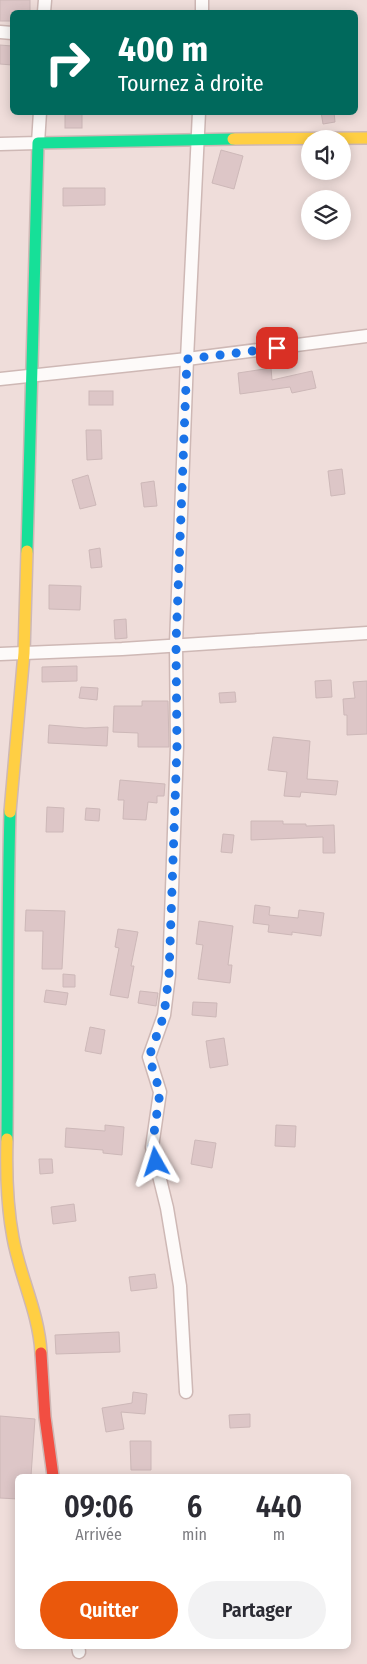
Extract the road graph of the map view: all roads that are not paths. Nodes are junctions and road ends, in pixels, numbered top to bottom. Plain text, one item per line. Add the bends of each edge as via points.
1 (40, 115) edge
2 (199, 115) edge
3 (367, 138) edge
4 (199, 141) junction
5 (0, 144) edge
6 (38, 144) junction
7 (367, 336) edge
8 (187, 359) junction
9 (32, 374) junction
10 (0, 379) edge
11 (367, 633) edge
12 (176, 644) junction
13 (24, 653) junction
14 (0, 654) edge
15 (186, 1392) dead end
16 (54, 1474) edge

1 - 6 street
2 - 4 street
3 - 4 street
4 - 6 street
4 - 8 street
5 - 6 street
6 - 9 street
7 - 8 street
8 - 9 street
8 - 12 street
9 - 10 street
9 - 13 street
11 - 12 street
12 - 13 street
12 - 15 street via 177,746 169,975 164,1015 149,1057 160,1092 152,1147 167,1208 180,1286
13 - 14 street
13 - 16 street via 10,804 6,1170 13,1238 40,1336 45,1418

